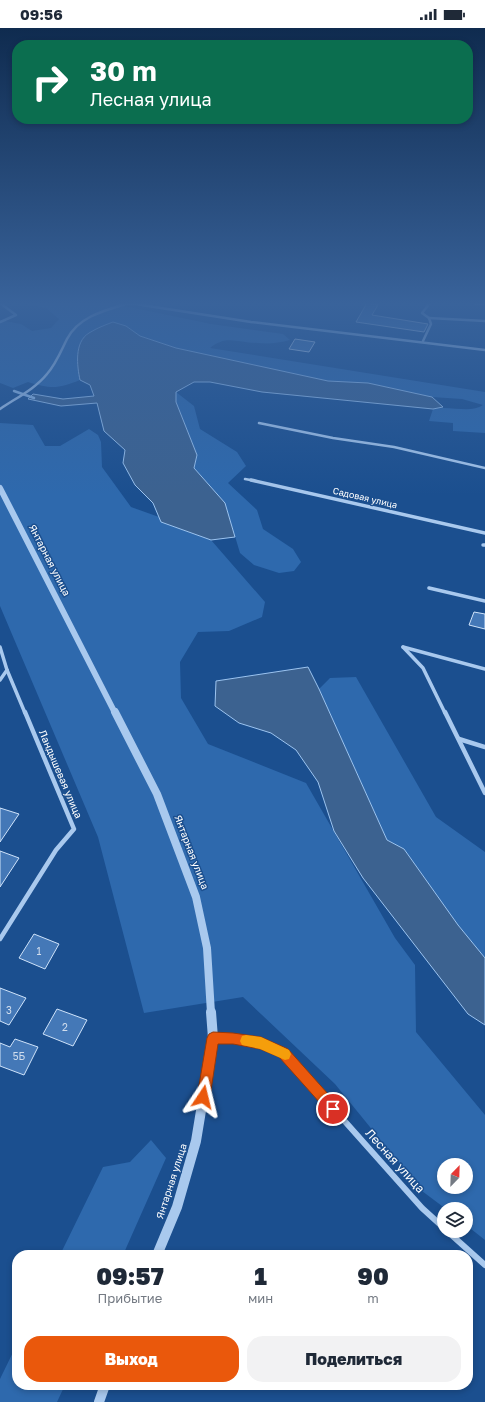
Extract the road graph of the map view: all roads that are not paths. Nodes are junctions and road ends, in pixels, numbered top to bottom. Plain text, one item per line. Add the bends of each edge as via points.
1 (53, 367) edge
2 (0, 409) edge
3 (259, 423) dead end
4 (485, 468) edge
5 (245, 479) dead end
6 (0, 488) edge
7 (485, 526) edge
8 (484, 533) edge
9 (429, 588) dead end
10 (485, 601) edge
11 (0, 647) edge
12 (485, 669) edge
13 (8, 670) junction
14 (0, 680) edge
15 (459, 739) junction
16 (485, 747) edge
17 (485, 794) edge
18 (0, 938) edge
19 (213, 1038) junction
20 (437, 1222) edge
21 (455, 1238) edge
22 (159, 1250) edge
23 (468, 1250) edge
24 (473, 1254) edge
25 (485, 1265) edge
26 (103, 1390) edge
27 (99, 1402) edge

1 - 2 street via 30,389
3 - 4 street via 394,447
5 - 8 street, Садовая улица
6 - 19 street, Янтарная улица via 157,794 196,896 208,948
7 - 8 street, Садовая улица
9 - 10 street
11 - 13 street, Ландышевая улица
12 - 15 street via 403,647 423,668
13 - 14 street
13 - 18 street, Ландышевая улица via 74,829 56,850
15 - 16 street
15 - 17 street
19 - 20 street, Лесная улица via 233,1038 261,1043 284,1053
19 - 22 street, Янтарная улица via 196,1141 177,1207
21 - 23 street
24 - 25 street
26 - 27 street

